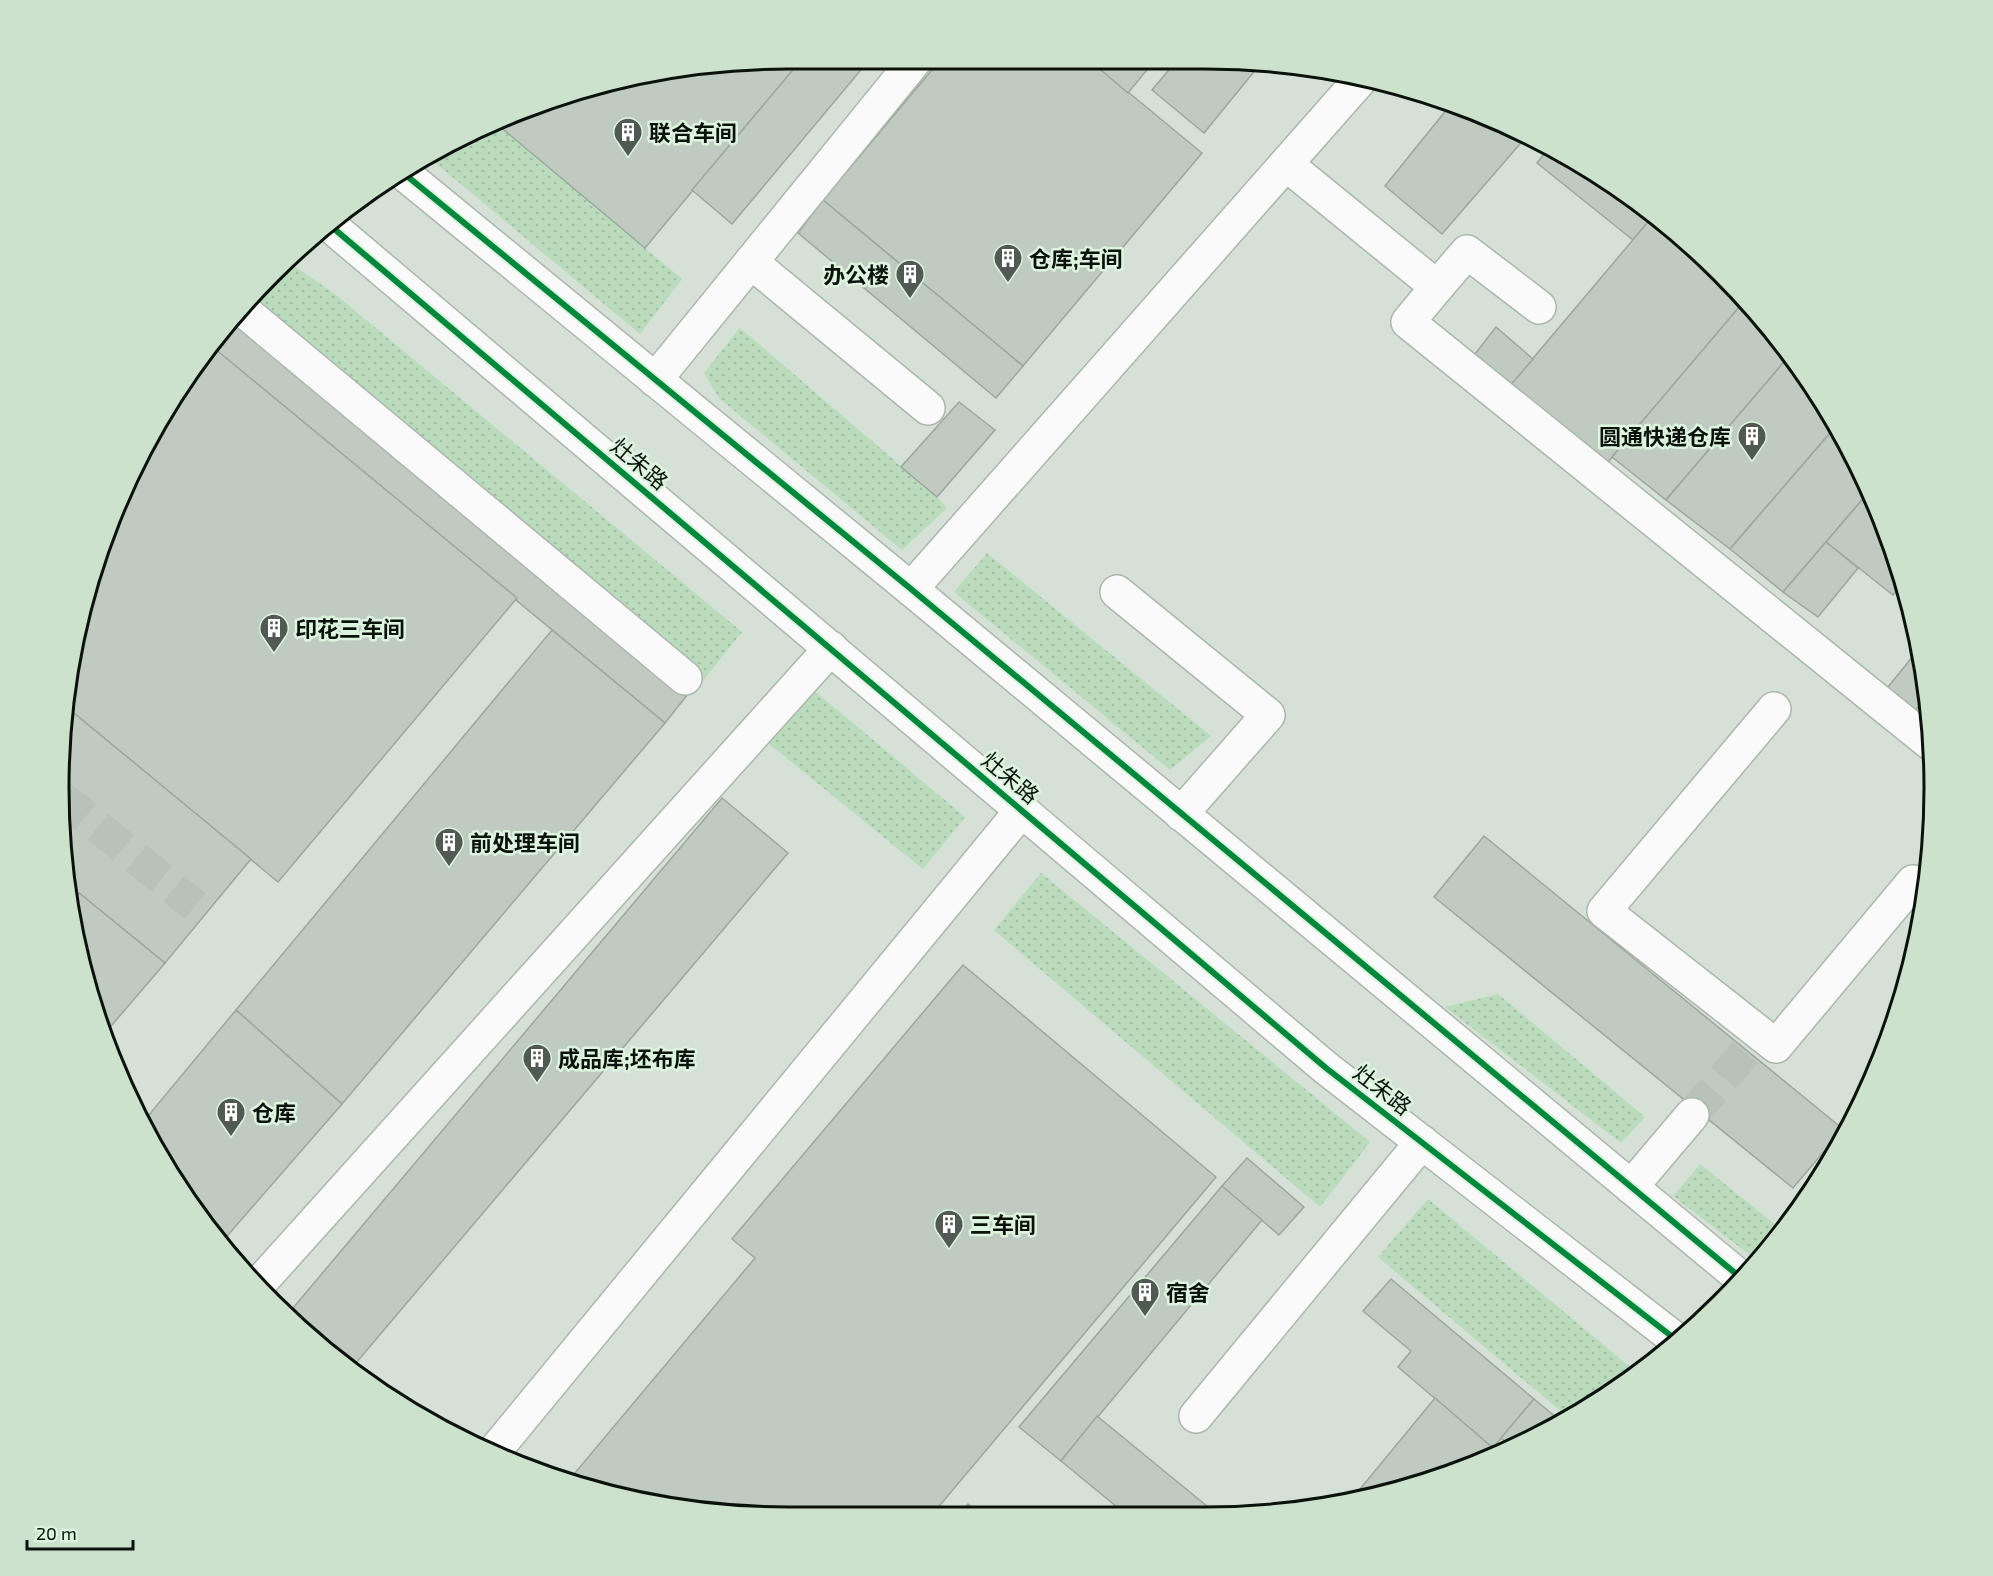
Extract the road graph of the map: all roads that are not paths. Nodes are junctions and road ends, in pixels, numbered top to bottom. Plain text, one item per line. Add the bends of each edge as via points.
1 (907, 69) edge
2 (1355, 85) edge
3 (1286, 164) junction
4 (409, 177) edge
5 (336, 229) edge
6 (751, 262) junction
7 (1437, 287) junction
8 (1539, 307) dead end
9 (247, 314) edge
10 (655, 380) junction
11 (928, 408) dead end
12 (911, 589) junction
13 (1117, 592) dead end
14 (831, 648) junction
15 (685, 678) dead end
16 (1774, 709) dead end
17 (1922, 736) edge
18 (1022, 810) junction
19 (1181, 814) junction
20 (1913, 882) dead end
21 (1692, 1115) tunnel mouth
22 (1422, 1142) junction
23 (1631, 1187) junction
24 (1735, 1273) edge
25 (263, 1279) edge
26 (1671, 1336) edge
27 (1196, 1416) dead end
28 (499, 1446) edge

1 - 6 main road
2 - 3 main road
3 - 7 main road
3 - 12 main road
4 - 10 main road
5 - 14 main road, 灶朱路
6 - 10 main road
6 - 11 main road
7 - 8 main road via 1467,252
7 - 17 main road via 1408,322
9 - 15 main road
10 - 12 main road
12 - 19 main road
13 - 19 main road via 1268,715
14 - 18 main road, 灶朱路
14 - 25 main road
16 - 20 main road via 1604,911 1756,1038 1776,1046
18 - 22 main road, 灶朱路 via 1326,1068
18 - 28 main road
19 - 23 main road
21 - 23 main road
22 - 26 main road, 灶朱路
22 - 27 main road
23 - 24 main road

